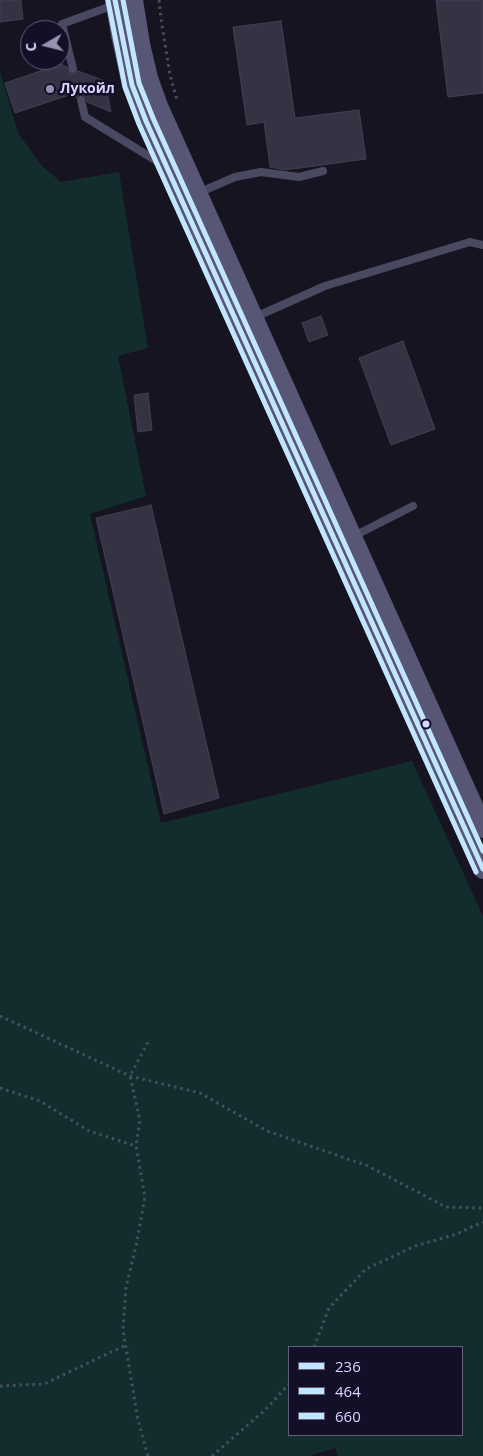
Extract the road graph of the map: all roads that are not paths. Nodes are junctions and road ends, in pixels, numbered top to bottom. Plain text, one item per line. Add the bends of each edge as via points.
1 (121, 1) edge
2 (74, 69) dead end
3 (81, 100) dead end
4 (166, 166) junction
5 (323, 171) dead end
6 (196, 194) junction
7 (483, 245) edge
8 (245, 322) junction
9 (413, 506) dead end
10 (344, 541) junction
11 (479, 828) edge
12 (483, 868) edge

1 - 2 lane via 62,24
1 - 4 main road via 132,85
1 - 6 main road via 140,44 158,106
3 - 4 lane via 86,117
4 - 8 main road
5 - 6 lane via 299,177 261,172 235,177
6 - 8 main road
7 - 8 lane via 470,242 326,286
8 - 10 main road
9 - 10 lane
10 - 11 main road
11 - 12 main road

